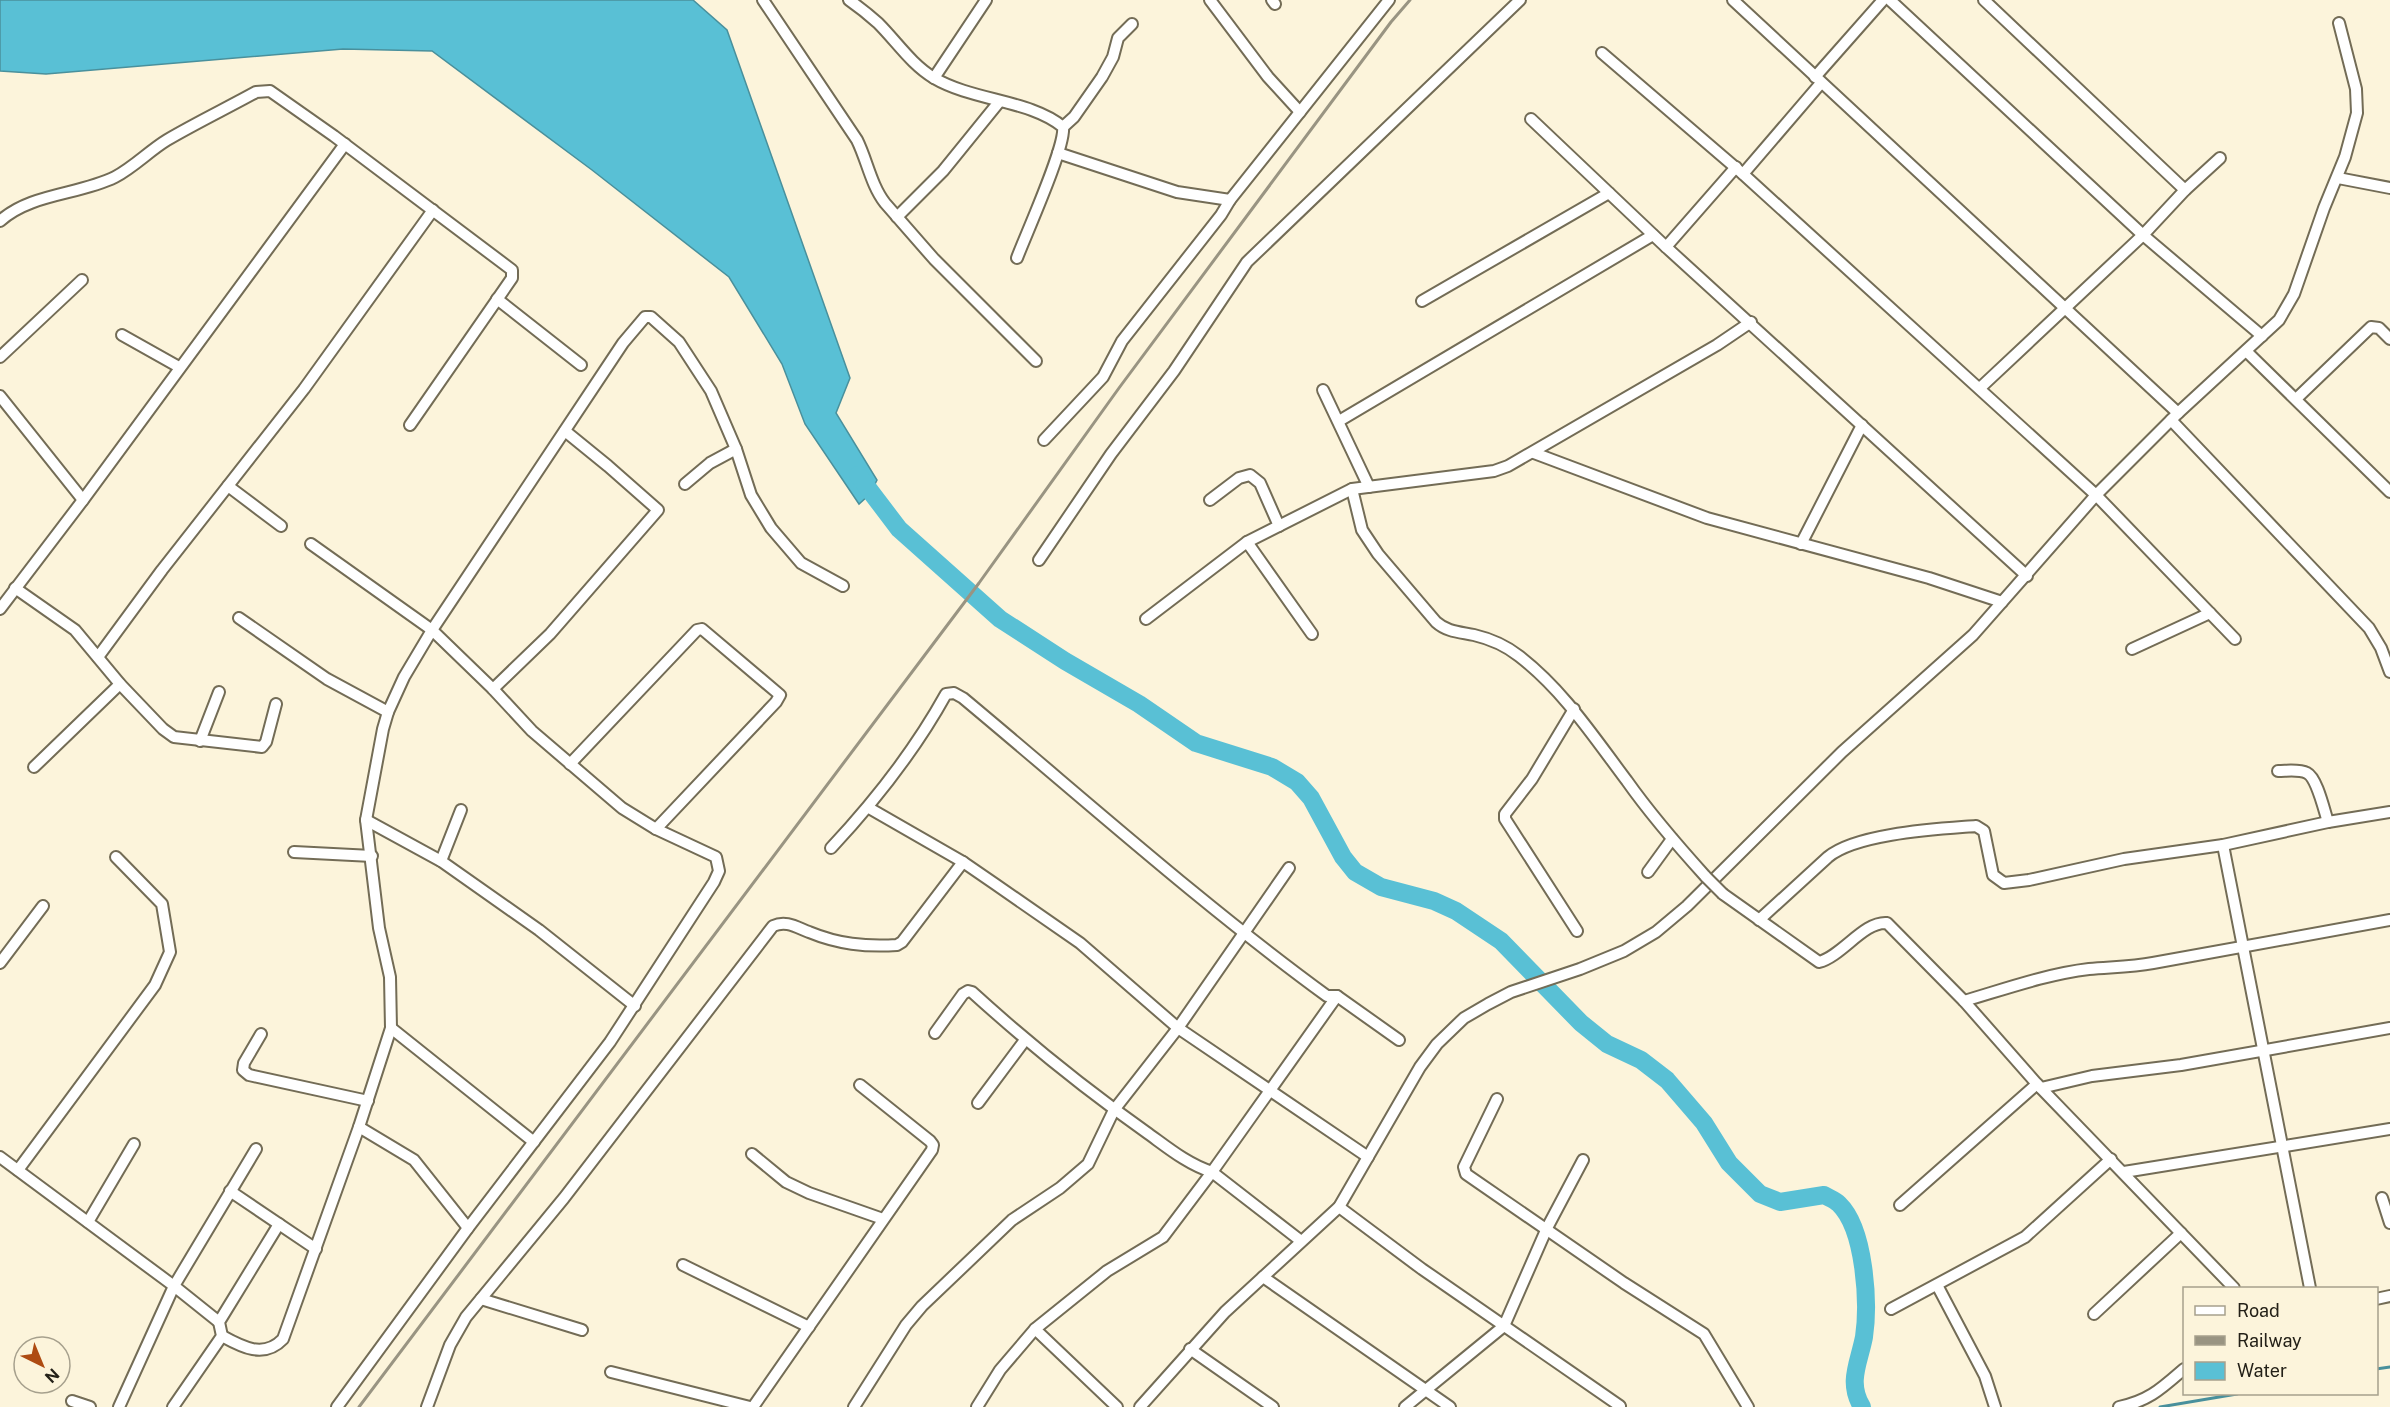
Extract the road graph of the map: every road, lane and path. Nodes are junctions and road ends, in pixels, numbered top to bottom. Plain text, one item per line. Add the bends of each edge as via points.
1 (763, 0) edge
2 (849, 0) edge
3 (986, 0) edge
4 (1210, 0) edge
5 (1389, 0) edge
6 (1520, 0) edge
7 (1733, 0) edge
8 (1883, 0) edge
9 (1890, 0) edge
10 (1984, 0) edge
11 (2339, 23) dead end
12 (1132, 24) dead end
13 (1602, 53) dead end
14 (934, 78) junction
15 (1818, 80) junction
16 (999, 102) junction
17 (1300, 112) junction
18 (1531, 119) dead end
19 (1063, 127) junction
20 (345, 144) junction
21 (1058, 153) junction
22 (2220, 159) dead end
23 (1739, 171) junction
24 (2337, 178) junction
25 (2390, 188) edge
26 (2185, 190) junction
27 (1609, 193) junction
28 (1230, 200) junction
29 (434, 210) junction
30 (897, 218) junction
31 (0, 221) edge
32 (1653, 235) junction
33 (2143, 235) junction
34 (1666, 246) junction
35 (1017, 258) dead end
36 (82, 280) dead end
37 (497, 299) junction
38 (1422, 301) dead end
39 (2065, 307) junction
40 (1751, 322) junction
41 (122, 334) dead end
42 (2262, 336) junction
43 (2390, 339) edge
44 (2246, 351) junction
45 (0, 357) edge
46 (1036, 361) dead end
47 (581, 365) dead end
48 (179, 367) junction
49 (1980, 388) junction
50 (1323, 390) dead end
51 (0, 396) edge
52 (2296, 399) junction
53 (2175, 416) junction
54 (1339, 421) junction
55 (410, 425) dead end
56 (1862, 425) junction
57 (565, 431) junction
58 (1044, 440) dead end
59 (736, 448) junction
60 (1534, 453) junction
61 (685, 484) dead end
62 (228, 486) junction
63 (1369, 487) junction
64 (1352, 489) junction
65 (2390, 492) edge
66 (2096, 495) junction
67 (83, 500) junction
68 (1210, 500) dead end
69 (280, 526) dead end
70 (1279, 526) junction
71 (1247, 542) junction
72 (311, 544) dead end
73 (1801, 544) junction
74 (1038, 560) dead end
75 (2027, 576) junction
76 (843, 586) dead end
77 (15, 588) junction
78 (2002, 602) junction
79 (0, 609) edge
80 (2210, 613) junction
81 (239, 618) dead end
82 (1146, 620) dead end
83 (432, 630) junction
84 (1312, 634) dead end
85 (2235, 639) dead end
86 (2133, 649) dead end
87 (98, 657) junction
88 (2390, 672) edge
89 (120, 684) junction
90 (493, 689) junction
91 (219, 692) dead end
92 (276, 704) dead end
93 (1574, 709) junction
94 (388, 712) junction
95 (200, 741) junction
96 (570, 765) junction
97 (34, 767) dead end
98 (2278, 771) dead end
99 (869, 808) junction
100 (461, 810) dead end
101 (2390, 812) edge
102 (366, 820) junction
103 (2328, 822) junction
104 (656, 829) junction
105 (1672, 839) junction
106 (2223, 845) junction
107 (831, 848) dead end
108 (294, 852) dead end
109 (372, 856) junction
110 (116, 857) dead end
111 (441, 861) junction
112 (963, 862) junction
113 (1289, 868) dead end
114 (1648, 872) dead end
115 (43, 906) dead end
116 (1759, 920) junction
117 (2390, 920) edge
118 (1577, 930) dead end
119 (1245, 933) junction
120 (2244, 948) junction
121 (0, 963) edge
122 (1337, 996) junction
123 (1964, 1000) junction
124 (635, 1006) junction
125 (391, 1028) junction
126 (1178, 1028) junction
127 (2390, 1028) edge
128 (935, 1033) dead end
129 (261, 1034) dead end
130 (1025, 1040) junction
131 (1399, 1040) dead end
132 (2264, 1050) junction
133 (860, 1086) dead end
134 (2039, 1086) junction
135 (1270, 1089) junction
136 (1497, 1099) dead end
137 (368, 1101) junction
138 (978, 1103) dead end
139 (1114, 1110) junction
140 (359, 1127) junction
141 (2390, 1129) edge
142 (534, 1142) junction
143 (134, 1144) dead end
144 (2282, 1145) junction
145 (256, 1149) dead end
146 (752, 1154) dead end
147 (1368, 1157) junction
148 (0, 1158) edge
149 (2111, 1159) junction
150 (1583, 1160) dead end
151 (18, 1170) junction
152 (1212, 1172) junction
153 (2124, 1172) junction
154 (230, 1191) junction
155 (2382, 1198) dead end
156 (1900, 1205) dead end
157 (1339, 1206) junction
158 (883, 1219) junction
159 (87, 1222) junction
160 (2390, 1223) edge
161 (279, 1224) junction
162 (468, 1228) junction
163 (1547, 1228) junction
164 (2181, 1233) junction
165 (1301, 1241) junction
166 (316, 1249) junction
167 (683, 1265) dead end
168 (1263, 1277) junction
169 (1938, 1285) junction
170 (174, 1286) junction
171 (2233, 1287) edge
172 (2310, 1287) edge
173 (481, 1299) junction
174 (1891, 1310) dead end
175 (2094, 1314) dead end
176 (219, 1322) junction
177 (1504, 1326) junction
178 (809, 1327) junction
179 (1035, 1329) junction
180 (582, 1330) dead end
181 (222, 1336) junction
182 (1190, 1350) junction
183 (2183, 1370) edge
184 (611, 1372) dead end
185 (1425, 1389) junction
186 (72, 1401) dead end
187 (1620, 1406) edge
188 (90, 1407) edge
189 (119, 1407) edge
190 (173, 1407) edge
191 (337, 1407) edge
192 (427, 1407) edge
193 (751, 1407) edge
194 (854, 1407) edge
195 (977, 1407) edge
196 (1117, 1407) edge
197 (1140, 1407) edge
198 (1272, 1407) edge
199 (1406, 1407) edge
200 (1450, 1407) edge
201 (1748, 1407) edge
202 (1995, 1407) edge
203 (2119, 1407) edge

1 - 30 street via 857,140 878,194
2 - 14 street
3 - 14 street
4 - 17 street via 1268,77
5 - 17 street
6 - 74 street via 1247,262
7 - 15 street
8 - 15 street
9 - 33 street
10 - 26 street
11 - 24 street via 2358,113
12 - 19 street via 1118,38 1102,77
13 - 23 street
14 - 16 street
15 - 23 street
15 - 39 street
16 - 19 street via 1046,116
16 - 30 street via 943,171
17 - 28 street
18 - 27 street
19 - 21 street
20 - 29 street
20 - 31 street via 270,91 256,92 168,140 113,178 34,202
20 - 48 street
21 - 28 street via 1177,192
21 - 35 street
22 - 26 street
23 - 34 street
23 - 49 street
24 - 25 street
24 - 42 street via 2294,294 2279,320
26 - 33 street
27 - 32 street
27 - 38 street
28 - 58 street via 1122,341 1103,377
29 - 37 street via 512,270 512,278
29 - 62 street
30 - 46 street
32 - 34 street
32 - 54 street
33 - 39 street
33 - 42 street
34 - 40 street
36 - 45 street
37 - 47 street
37 - 55 street
39 - 49 street
39 - 53 street
40 - 56 street
40 - 60 street
41 - 48 street
42 - 44 street
43 - 52 street via 2379,328 2371,327
44 - 52 street
44 - 53 street
48 - 67 street
49 - 66 street
50 - 54 street
51 - 67 street
52 - 65 street
53 - 66 street
53 - 88 street via 2369,628
54 - 63 street
56 - 73 street
56 - 75 street
57 - 59 street via 623,343 639,322 651,317 680,342 693,362 711,391
57 - 83 street
57 - 90 street via 658,510 550,634
59 - 61 street
59 - 76 street via 751,495 771,528 801,563
60 - 63 street via 1494,471
60 - 73 street via 1707,518
62 - 69 street
62 - 87 street
63 - 64 street
64 - 70 street
64 - 93 street via 1362,530 1436,622 1454,632 1504,644 1553,685
66 - 75 street
66 - 80 street
67 - 77 street
68 - 70 street via 1239,478 1250,475 1260,483
70 - 71 street
71 - 82 street
71 - 84 street
72 - 83 street
73 - 78 street
75 - 78 street
77 - 79 street
77 - 87 street via 75,630
78 - 147 street via 1973,635 1842,752 1656,932 1624,951 1511,992 1464,1018 1420,1067
80 - 85 street
80 - 86 street
81 - 94 street via 319,674
83 - 90 street
83 - 94 street
87 - 89 street
89 - 95 street via 167,734
89 - 97 street
90 - 96 street
91 - 95 street
92 - 95 street via 262,747
93 - 105 street
93 - 118 street via 1532,779 1505,814
94 - 102 street
96 - 104 street via 622,808
96 - 104 street via 702,629 780,695
98 - 103 street via 2310,774
99 - 107 street
99 - 112 street
99 - 119 street via 946,694 954,693
100 - 111 street
101 - 103 street
102 - 109 street
102 - 111 street
103 - 106 street
104 - 124 street via 716,857 718,871
105 - 114 street
105 - 116 street, bridge via 1723,894
106 - 116 street via 2124,859 2004,884 1993,875 1981,828 1924,830 1841,848
106 - 120 street
108 - 109 street
109 - 125 street via 379,928 390,978
110 - 151 street via 162,904 170,957 155,985
111 - 124 street via 539,930
112 - 126 street via 1080,943
112 - 173 street via 897,945 851,945 833,942 788,923 773,926 564,1198
113 - 119 street
115 - 121 street
116 - 123 street via 1819,962 1872,926 1887,923
117 - 120 street
119 - 122 street via 1327,996
119 - 126 street
120 - 123 street via 2123,968 2089,969
120 - 132 street
122 - 131 street
122 - 135 street
123 - 134 street
124 - 142 street
125 - 137 street
125 - 142 street
126 - 135 street
126 - 139 street
127 - 132 street
128 - 130 street via 968,991
129 - 137 street via 244,1063 243,1070 249,1075
130 - 138 street
130 - 139 street
132 - 134 street
132 - 144 street
133 - 158 street via 933,1145
134 - 149 street
134 - 156 street
135 - 147 street
135 - 152 street
136 - 163 street via 1464,1170
137 - 140 street
139 - 152 street via 1195,1166
139 - 194 street via 1092,1156 1074,1178 1012,1220 922,1306
140 - 162 street via 414,1160
140 - 166 street
141 - 144 street
142 - 162 street
143 - 159 street
144 - 153 street
144 - 172 street
145 - 154 street
146 - 158 street via 786,1182 808,1193
147 - 157 street
148 - 151 street
149 - 153 street
149 - 169 street via 2034,1231
150 - 163 street
151 - 159 street
152 - 165 street
152 - 179 street via 1162,1237 1099,1276
153 - 164 street
154 - 161 street
154 - 170 street
155 - 160 street
157 - 165 street
157 - 177 street
158 - 178 street
159 - 170 street
161 - 166 street
161 - 176 street
162 - 191 street
163 - 177 street
163 - 201 street via 1704,1334
164 - 171 street
164 - 175 street
165 - 168 street
166 - 181 street via 283,1339 276,1347 255,1350
167 - 178 street
168 - 182 street
168 - 185 street
169 - 174 street
169 - 202 street via 1985,1376
170 - 176 street
170 - 189 street
173 - 180 street
173 - 192 street via 457,1330
176 - 181 street
177 - 185 street
177 - 187 street
178 - 193 street
179 - 195 street via 1000,1370
179 - 196 street
181 - 190 street
182 - 197 street
182 - 198 street
183 - 203 street via 2141,1402
184 - 193 street
185 - 199 street
185 - 200 street
186 - 188 street

